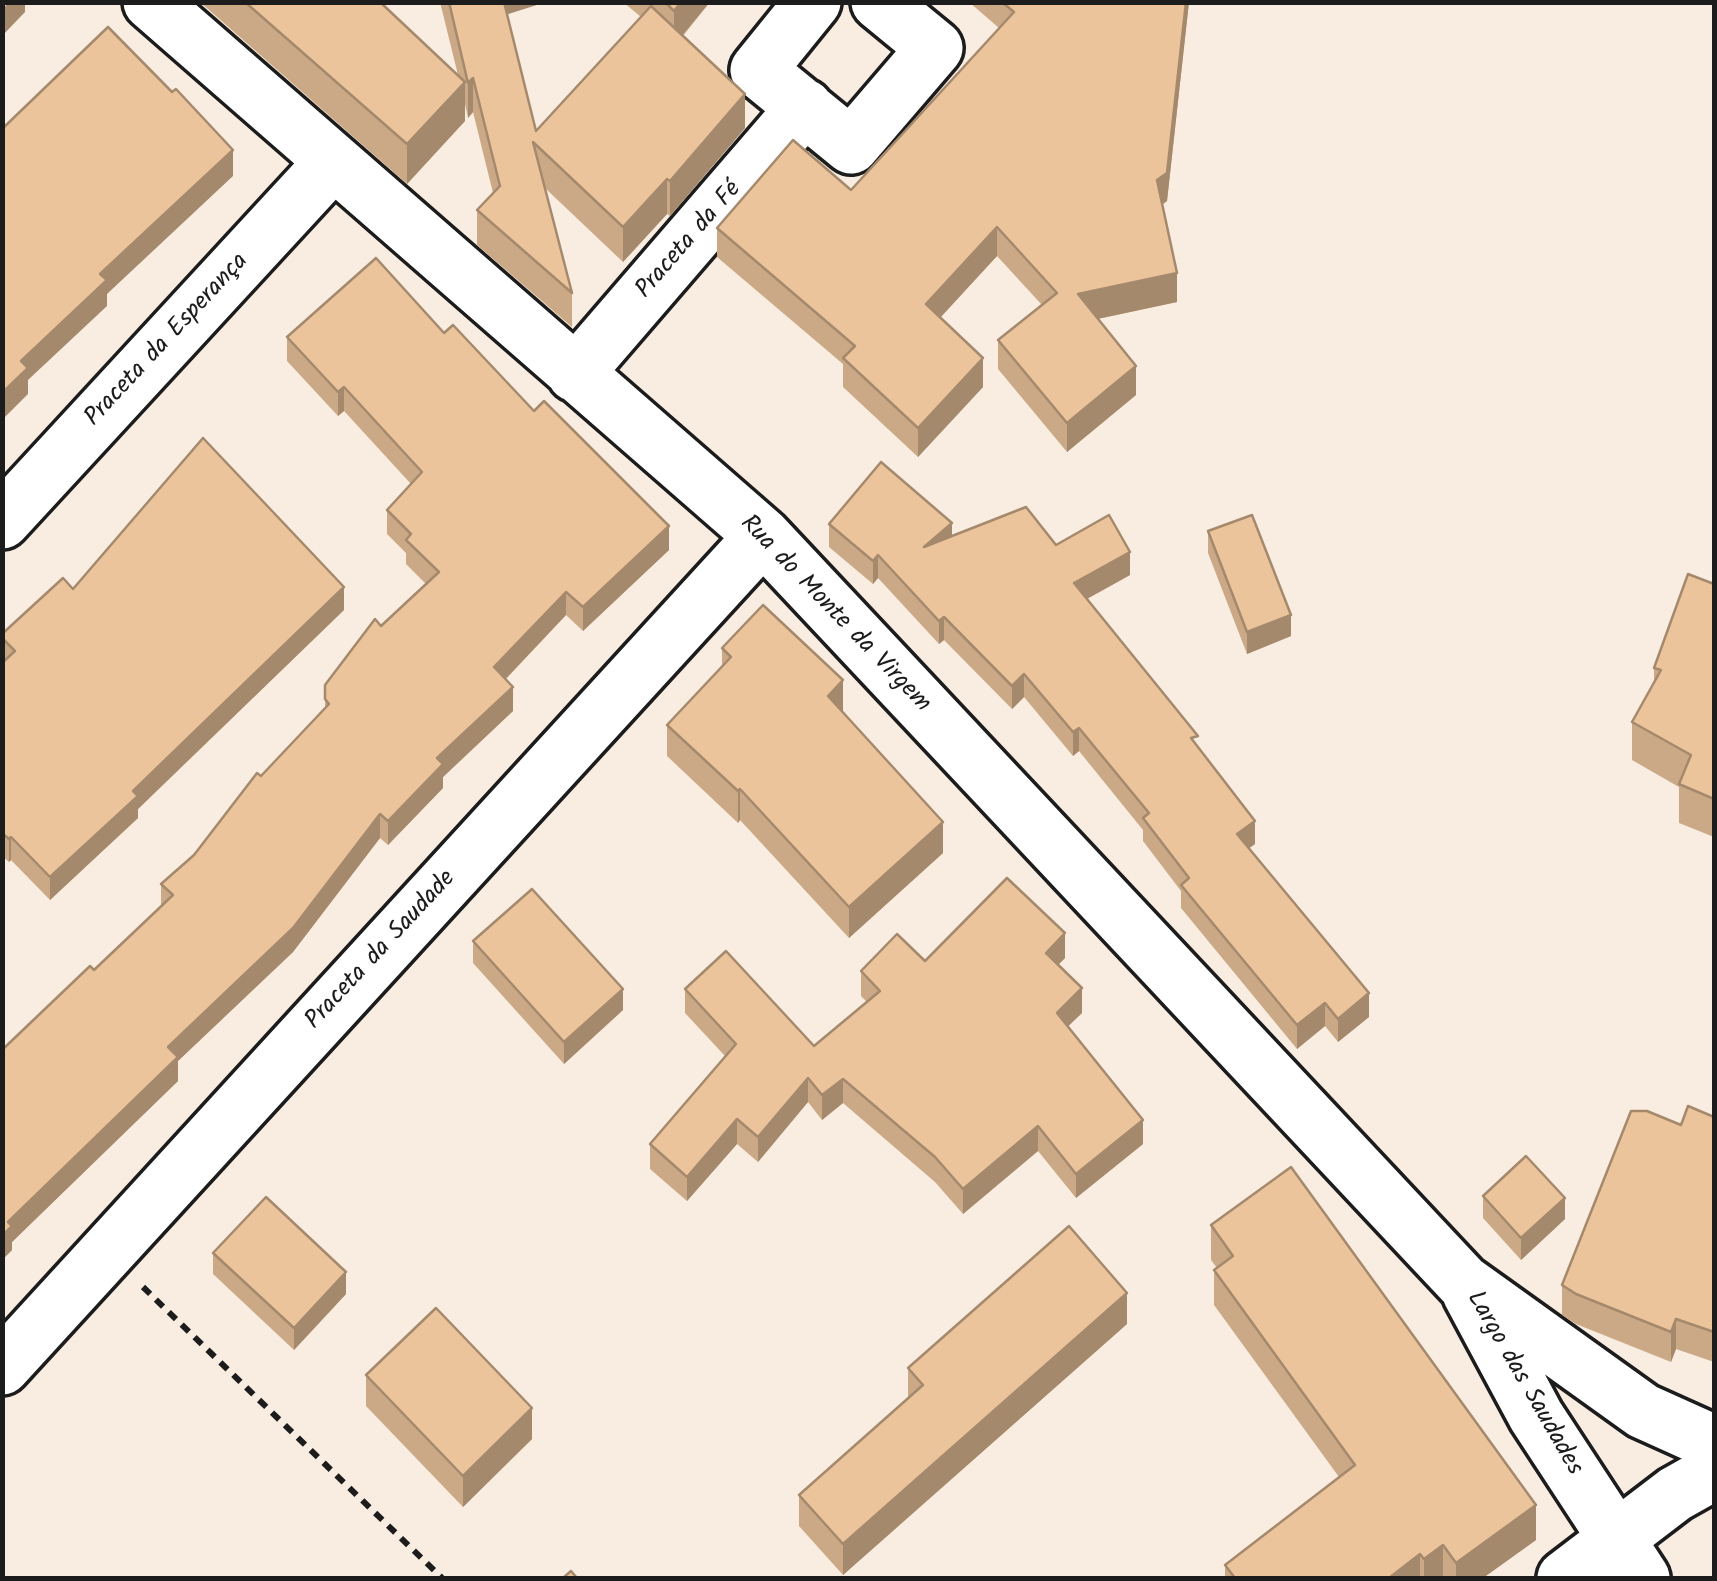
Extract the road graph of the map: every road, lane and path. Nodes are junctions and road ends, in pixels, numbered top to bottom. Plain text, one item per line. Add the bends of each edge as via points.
1 (151, 2) edge
2 (813, 2) edge
3 (879, 2) edge
4 (804, 107) junction
5 (332, 162) junction
6 (575, 374) junction
7 (2, 522) edge
8 (762, 536) junction
9 (106, 1252) junction
10 (1464, 1282) junction
11 (2, 1367) edge
12 (1710, 1480) edge
13 (1629, 1558) edge
14 (442, 1578) edge
15 (1565, 1578) edge

1 - 5 street, Rua do Monte da Virgem
2 - 4 street via 758,70
3 - 4 street via 935,48 851,146
4 - 6 street, Praceta da Fé
5 - 6 street, Rua do Monte da Virgem
5 - 7 street, Praceta da Esperança
6 - 8 street, Rua do Monte da Virgem
8 - 9 street, Praceta da Saudade
8 - 10 street, Rua do Monte da Virgem
9 - 11 street, Praceta da Saudade
9 - 14 path
10 - 12 street, Largo das Saudades via 1643,1411
10 - 13 street, Largo das Saudades via 1536,1416
12 - 13 street, Largo das Saudades via 1675,1494
13 - 15 street

